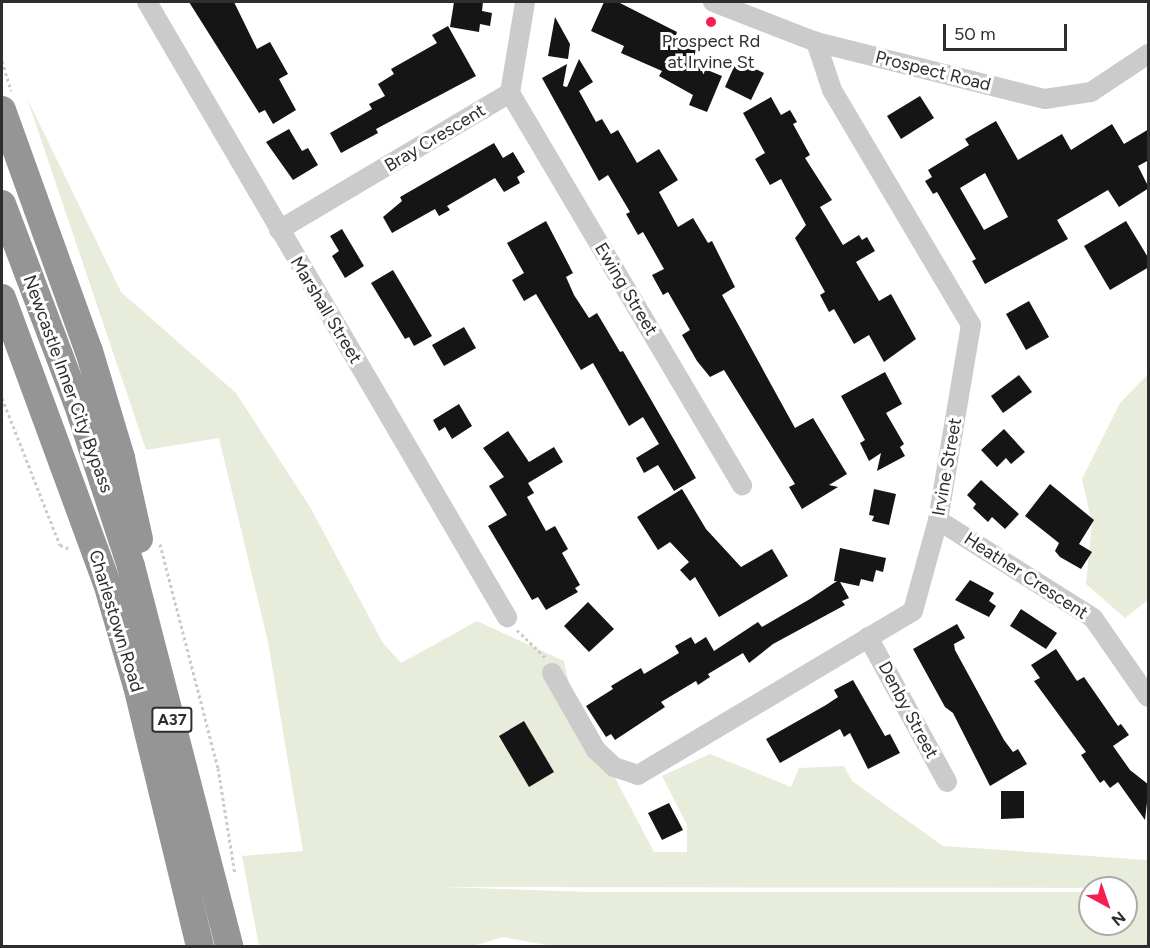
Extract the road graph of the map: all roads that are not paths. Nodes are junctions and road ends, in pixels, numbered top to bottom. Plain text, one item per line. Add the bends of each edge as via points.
1 (147, 2) edge
2 (525, 2) edge
3 (713, 2) edge
4 (816, 42) junction
5 (1149, 54) edge
6 (510, 93) junction
7 (2, 110) edge
8 (2, 204) edge
9 (279, 230) junction
10 (12, 231) junction
11 (60, 266) junction
12 (2, 298) edge
13 (9, 334) edge
14 (742, 484) dead end
15 (938, 520) junction
16 (131, 566) junction
17 (507, 617) road end
18 (868, 637) junction
19 (552, 673) road end
20 (1149, 697) edge
21 (947, 782) dead end
22 (201, 946) edge
23 (229, 946) edge

1 - 9 street, Marshall Street
2 - 6 street
3 - 4 street, Prospect Road
4 - 5 street, Prospect Road via 1045,99 1091,92
4 - 15 street, Irvine Street via 832,90 971,326
6 - 9 street, Bray Crescent
6 - 14 street, Ewing Street
7 - 11 highway
8 - 10 highway, Newcastle Inner City Bypass / A37
9 - 17 street, Marshall Street
10 - 11 street via 39,258
10 - 16 highway, Newcastle Inner City Bypass / A37 via 77,402
11 - 16 highway via 121,458 141,547
12 - 13 highway, Newcastle Inner City Bypass / A37
13 - 22 highway, Charlestown Road / A37 via 107,584 137,686
15 - 18 street, Irvine Street via 913,611
15 - 20 street, Heather Crescent via 1093,618
16 - 23 highway, Charlestown Road / A37
18 - 19 street, Irvine Street via 638,775 614,767 596,750
18 - 21 street, Denby Street

